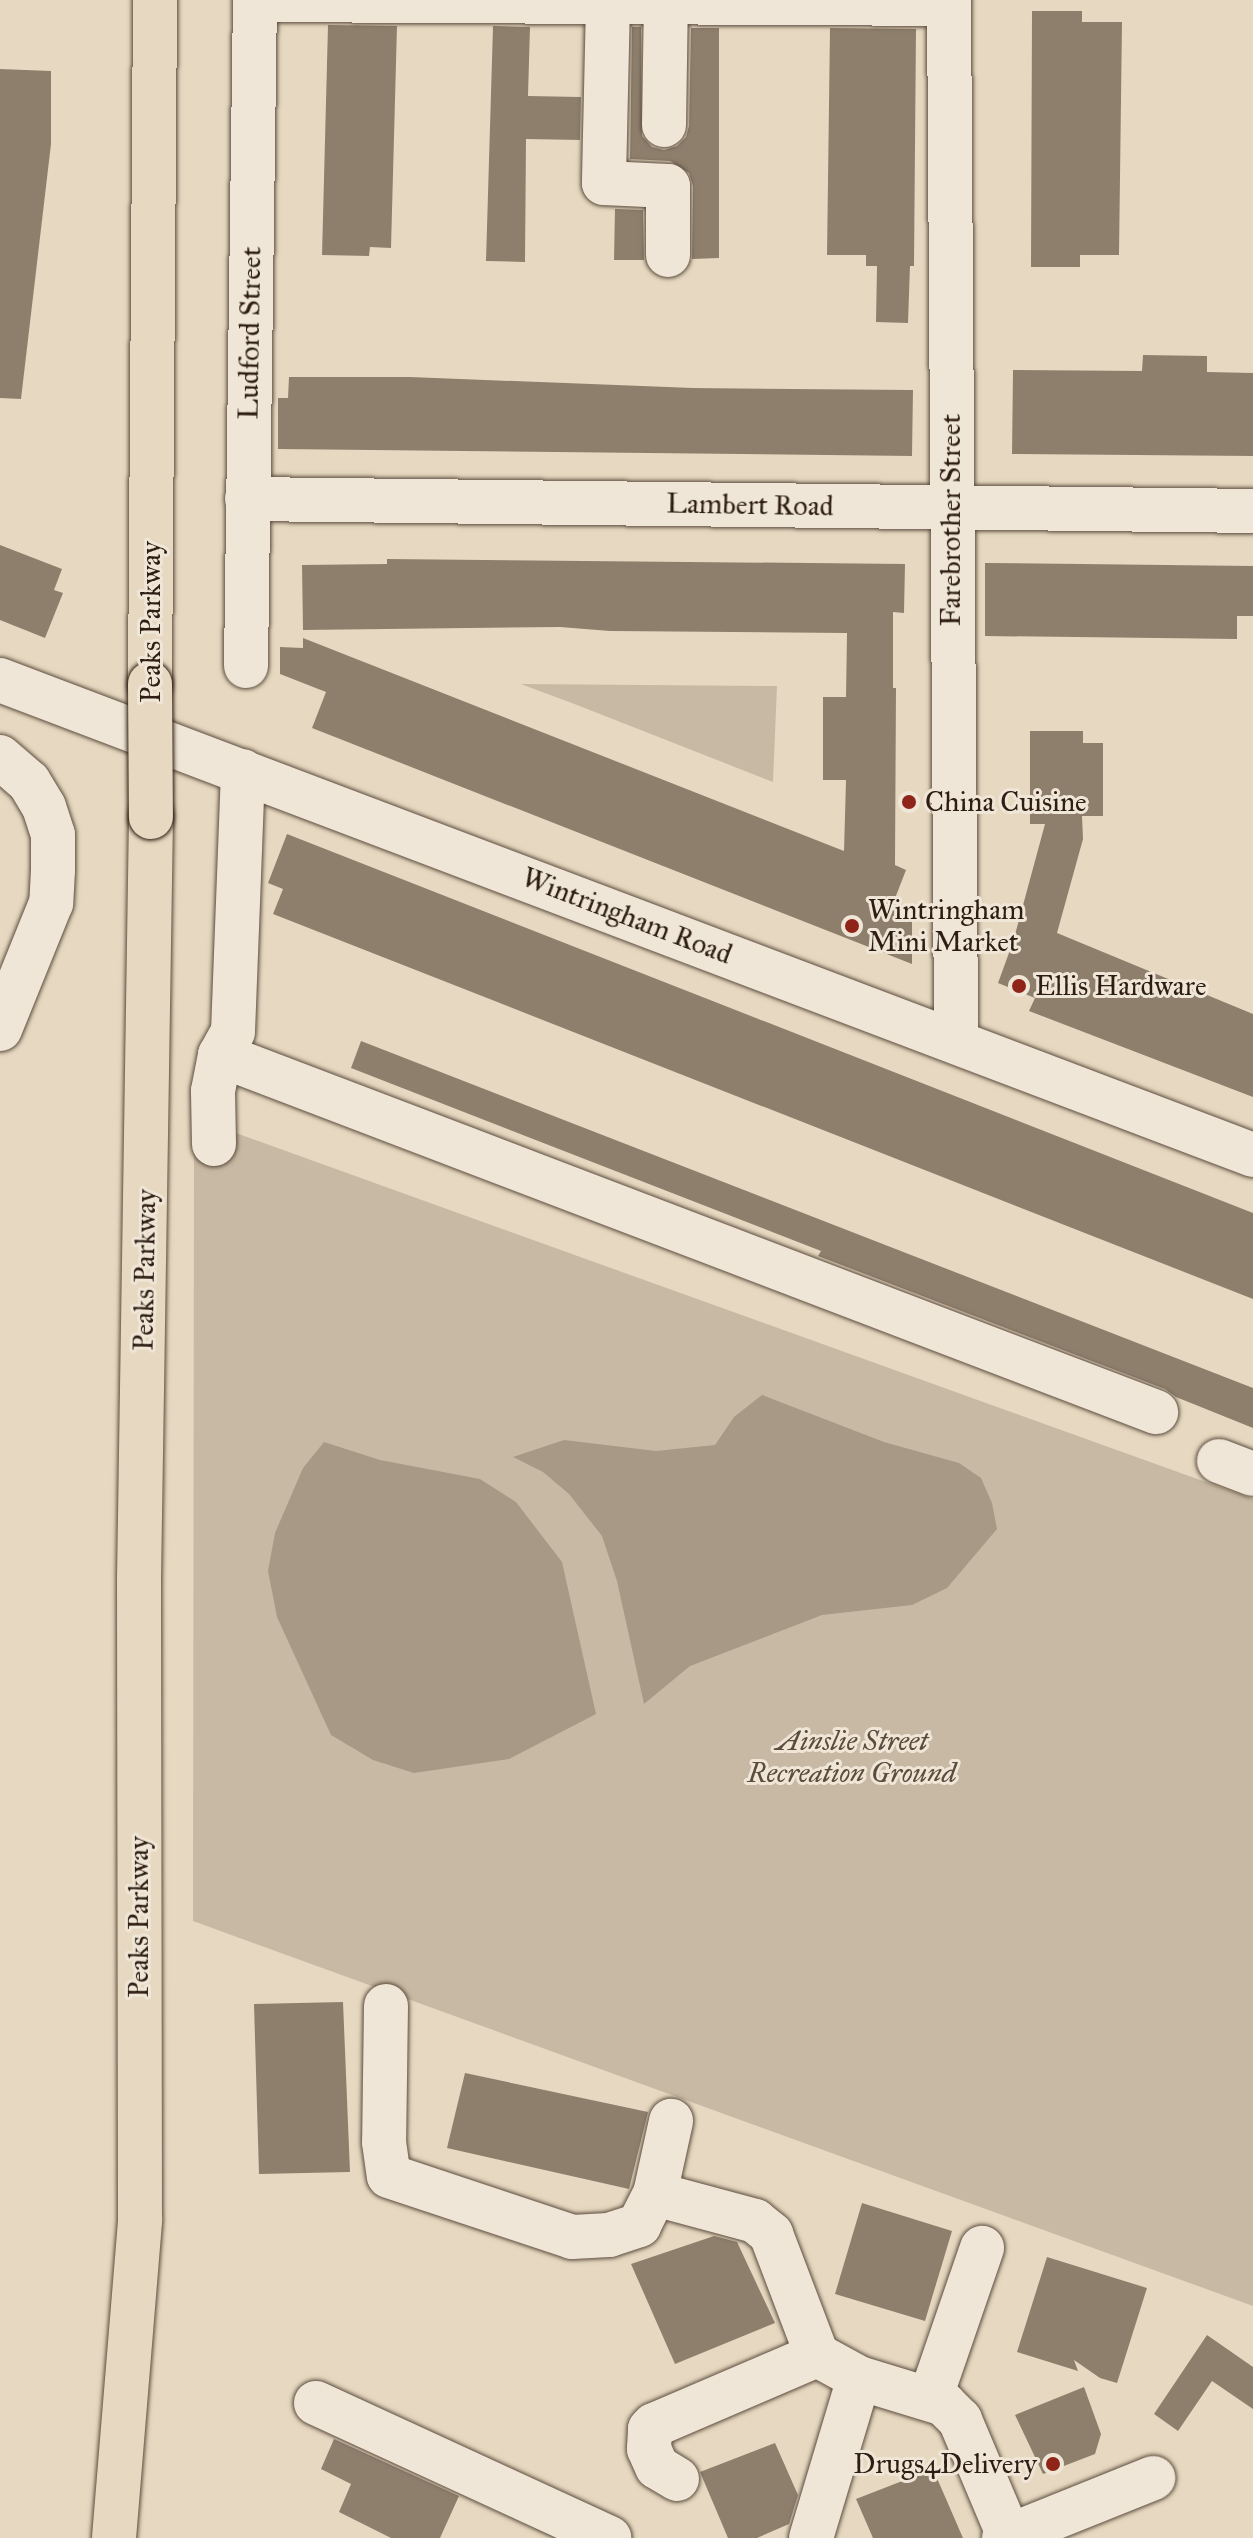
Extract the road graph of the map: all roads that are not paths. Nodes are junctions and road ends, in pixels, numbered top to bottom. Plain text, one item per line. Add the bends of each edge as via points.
1 (155, 0) edge
2 (255, 0) edge
3 (263, 0) edge
4 (949, 2) edge
5 (608, 3) junction
6 (666, 3) junction
7 (664, 125) dead end
8 (668, 255) dead end
9 (247, 499) junction
10 (952, 507) junction
11 (1253, 511) edge
12 (246, 666) dead end
13 (0, 680) edge
14 (0, 757) edge
15 (243, 771) junction
16 (0, 1029) edge
17 (956, 1040) junction
18 (220, 1055) junction
19 (214, 1144) dead end
20 (1253, 1155) edge
21 (1156, 1412) dead end
22 (386, 2006) dead end
23 (671, 2121) dead end
24 (655, 2194) junction
25 (982, 2248) dead end
26 (817, 2355) junction
27 (859, 2378) junction
28 (930, 2399) junction
29 (316, 2403) dead end
30 (1153, 2478) dead end
31 (677, 2479) dead end
32 (1006, 2537) edge
33 (114, 2538) edge
34 (609, 2538) edge
35 (811, 2538) edge

1 - 33 highway, Peaks Parkway, bridge via 151,817 139,1580 140,2220
2 - 9 street, Ludford Street
3 - 5 street
4 - 6 street
4 - 10 street, Farebrother Street
5 - 6 street
5 - 8 street via 604,183 668,186
6 - 7 street
9 - 10 street, Lambert Road
9 - 12 street, Ludford Street
10 - 11 street, Lambert Road
10 - 17 street, Farebrother Street
13 - 15 street, Wintringham Road
14 - 16 street via 29,782 53,835 51,903
15 - 17 street, Wintringham Road
15 - 18 street via 233,1032
17 - 20 street, Wintringham Road
18 - 19 street via 213,1091
18 - 21 street
22 - 24 street via 384,2142 389,2176 572,2237 609,2235 639,2225
23 - 24 street
24 - 26 street via 755,2221 771,2234
25 - 28 street
26 - 27 street
26 - 31 street via 654,2425 649,2449 657,2467
27 - 28 street
27 - 35 street
28 - 32 street via 960,2420
29 - 34 street
30 - 32 street

